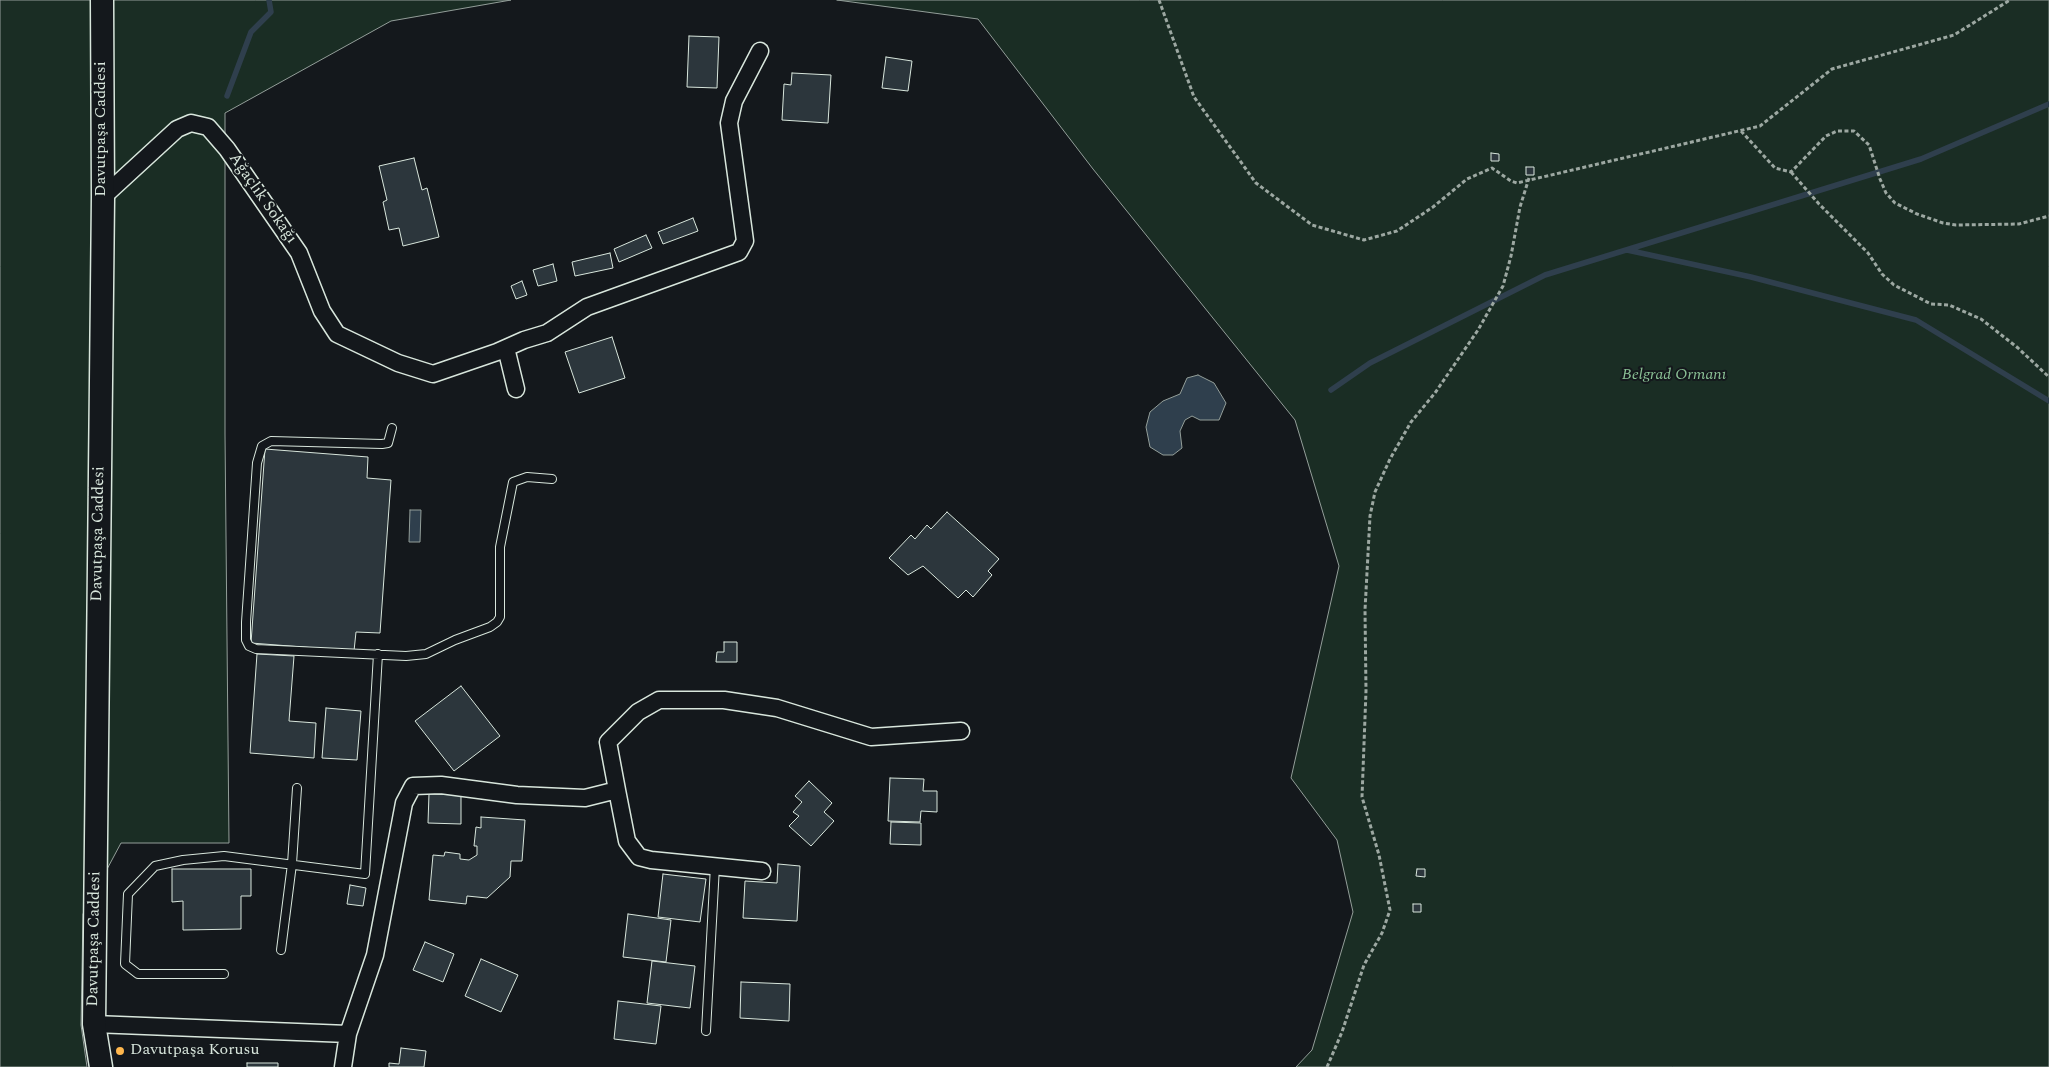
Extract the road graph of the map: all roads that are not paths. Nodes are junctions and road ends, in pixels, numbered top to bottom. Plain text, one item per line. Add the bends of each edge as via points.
1 (102, 0) edge
2 (760, 51) dead end
3 (103, 197) junction
4 (506, 348) junction
5 (516, 389) dead end
6 (392, 428) dead end
7 (552, 479) dead end
8 (378, 654) junction
9 (961, 731) dead end
10 (297, 788) dead end
11 (617, 790) junction
12 (292, 864) junction
13 (714, 866) junction
14 (762, 871) dead end
15 (281, 950) dead end
16 (224, 974) dead end
17 (94, 1024) junction
18 (706, 1031) dead end
19 (348, 1034) junction
20 (101, 1067) edge
21 (343, 1067) edge

1 - 3 street, Davutpaşa Caddesi
2 - 4 street via 734,101 729,124 745,241 739,252 587,307 547,333
3 - 4 street, Ağaçlık Sokağı via 178,128 191,124 208,127 228,149 299,253 322,311 337,334 398,363 433,374
3 - 17 street, Davutpaşa Caddesi
4 - 5 street
6 - 8 lane via 388,443 382,444 271,441 262,446 257,463 247,613 246,640 256,649
7 - 8 lane via 527,476 513,482 500,547 500,617 497,622 426,654
8 - 12 lane via 365,874
9 - 11 street via 871,737 777,708 724,700 659,700 638,712 608,742
10 - 12 lane
11 - 13 street via 628,841 639,857
11 - 19 street via 585,798 517,795 441,785 413,786 404,804 375,955
12 - 15 lane
12 - 16 lane via 224,856 183,860 155,866 128,894 124,964 138,974
13 - 14 street
13 - 18 lane
17 - 19 street
17 - 20 street, Davutpaşa Caddesi
19 - 21 street

